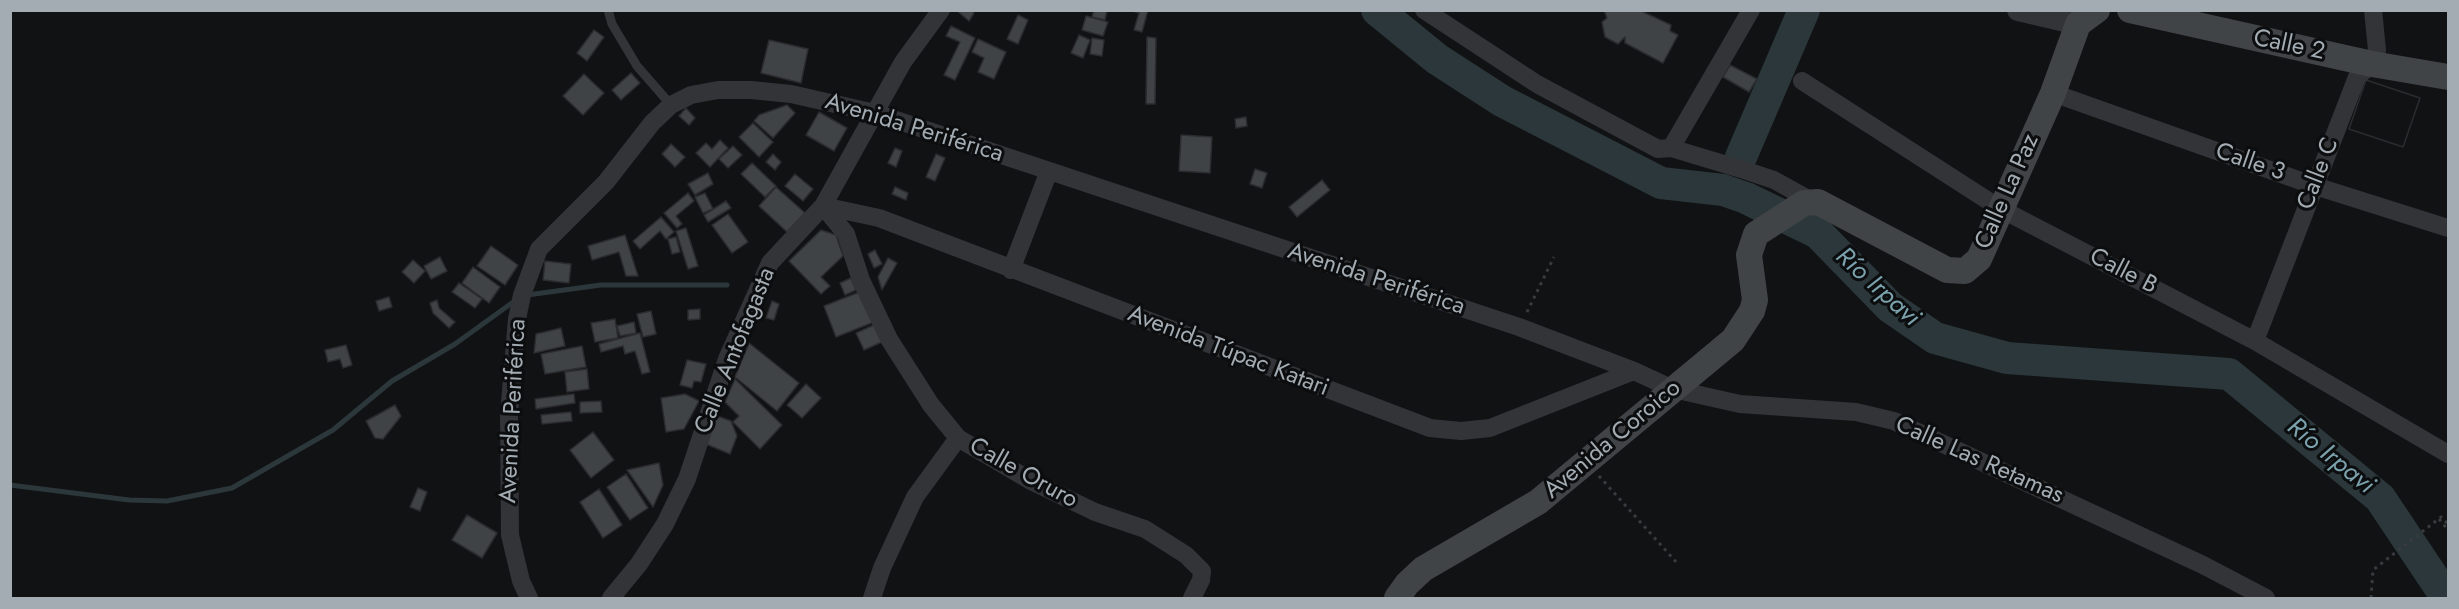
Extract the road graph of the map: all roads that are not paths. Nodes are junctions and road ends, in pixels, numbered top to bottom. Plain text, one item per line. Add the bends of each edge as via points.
1 (608, 10) edge
2 (941, 10) edge
3 (1424, 10) edge
4 (1751, 10) edge
5 (2018, 10) edge
6 (2130, 10) edge
7 (2373, 10) edge
8 (2088, 17) edge
9 (2372, 64) junction
10 (2448, 76) edge
11 (1802, 81) dead end
12 (2053, 93) junction
13 (671, 105) junction
14 (875, 113) junction
15 (1671, 148) junction
16 (1049, 171) junction
17 (2315, 186) junction
18 (1805, 203) junction
19 (824, 206) junction
20 (2001, 209) junction
21 (2448, 228) edge
22 (1011, 270) junction
23 (2256, 341) junction
24 (1634, 371) junction
25 (1673, 389) junction
26 (958, 438) junction
27 (2448, 454) edge
28 (529, 598) edge
29 (611, 598) edge
30 (872, 598) edge
31 (1192, 598) edge
32 (1397, 598) edge
33 (2266, 598) edge

1 - 13 lane via 612,24 638,66
2 - 14 street, Calle Antofagasta via 903,62
3 - 15 street via 1537,84 1658,149
4 - 15 street
5 - 8 street
6 - 9 main road, Calle 2
7 - 9 street via 2377,50
8 - 12 main road, Calle La Paz
9 - 10 main road, Calle 2
9 - 17 street, Calle C via 2356,77
11 - 20 street, Calle B
12 - 17 street, Calle 3
12 - 20 main road, Calle La Paz
13 - 14 street, Avenida Periférica via 700,94 751,90 791,94
13 - 28 street, Avenida Periférica via 606,182 539,249 522,296 516,329 508,468 510,535
14 - 16 street, Avenida Periférica
14 - 19 street, Calle Antofagasta
15 - 18 street via 1774,180
16 - 22 street
16 - 24 street, Avenida Periférica via 1520,327
17 - 21 street, Calle 3
17 - 23 street, Calle C
18 - 20 main road, Calle La Paz via 1947,270 1965,271 1979,259
18 - 25 main road, Avenida Coroico via 1756,234 1749,255 1755,300 1748,322 1733,340
19 - 22 street, Avenida Túpac Katari via 879,218
19 - 26 street, Calle Oruro via 846,234 861,280 889,339 931,405
19 - 29 street, Calle Antofagasta via 770,263 727,359 687,479 665,524
20 - 23 street, Calle B
22 - 24 street, Avenida Túpac Katari via 1430,428 1490,428
23 - 27 street, Calle B
24 - 25 street, Avenida Periférica
25 - 32 main road, Avenida Coroico via 1538,502 1423,569
25 - 33 street, Calle Las Retamas via 1740,404 1856,412 1894,421
26 - 30 street via 915,497
26 - 31 street, Calle Oruro via 1031,481 1095,512 1145,529 1186,555 1202,571

